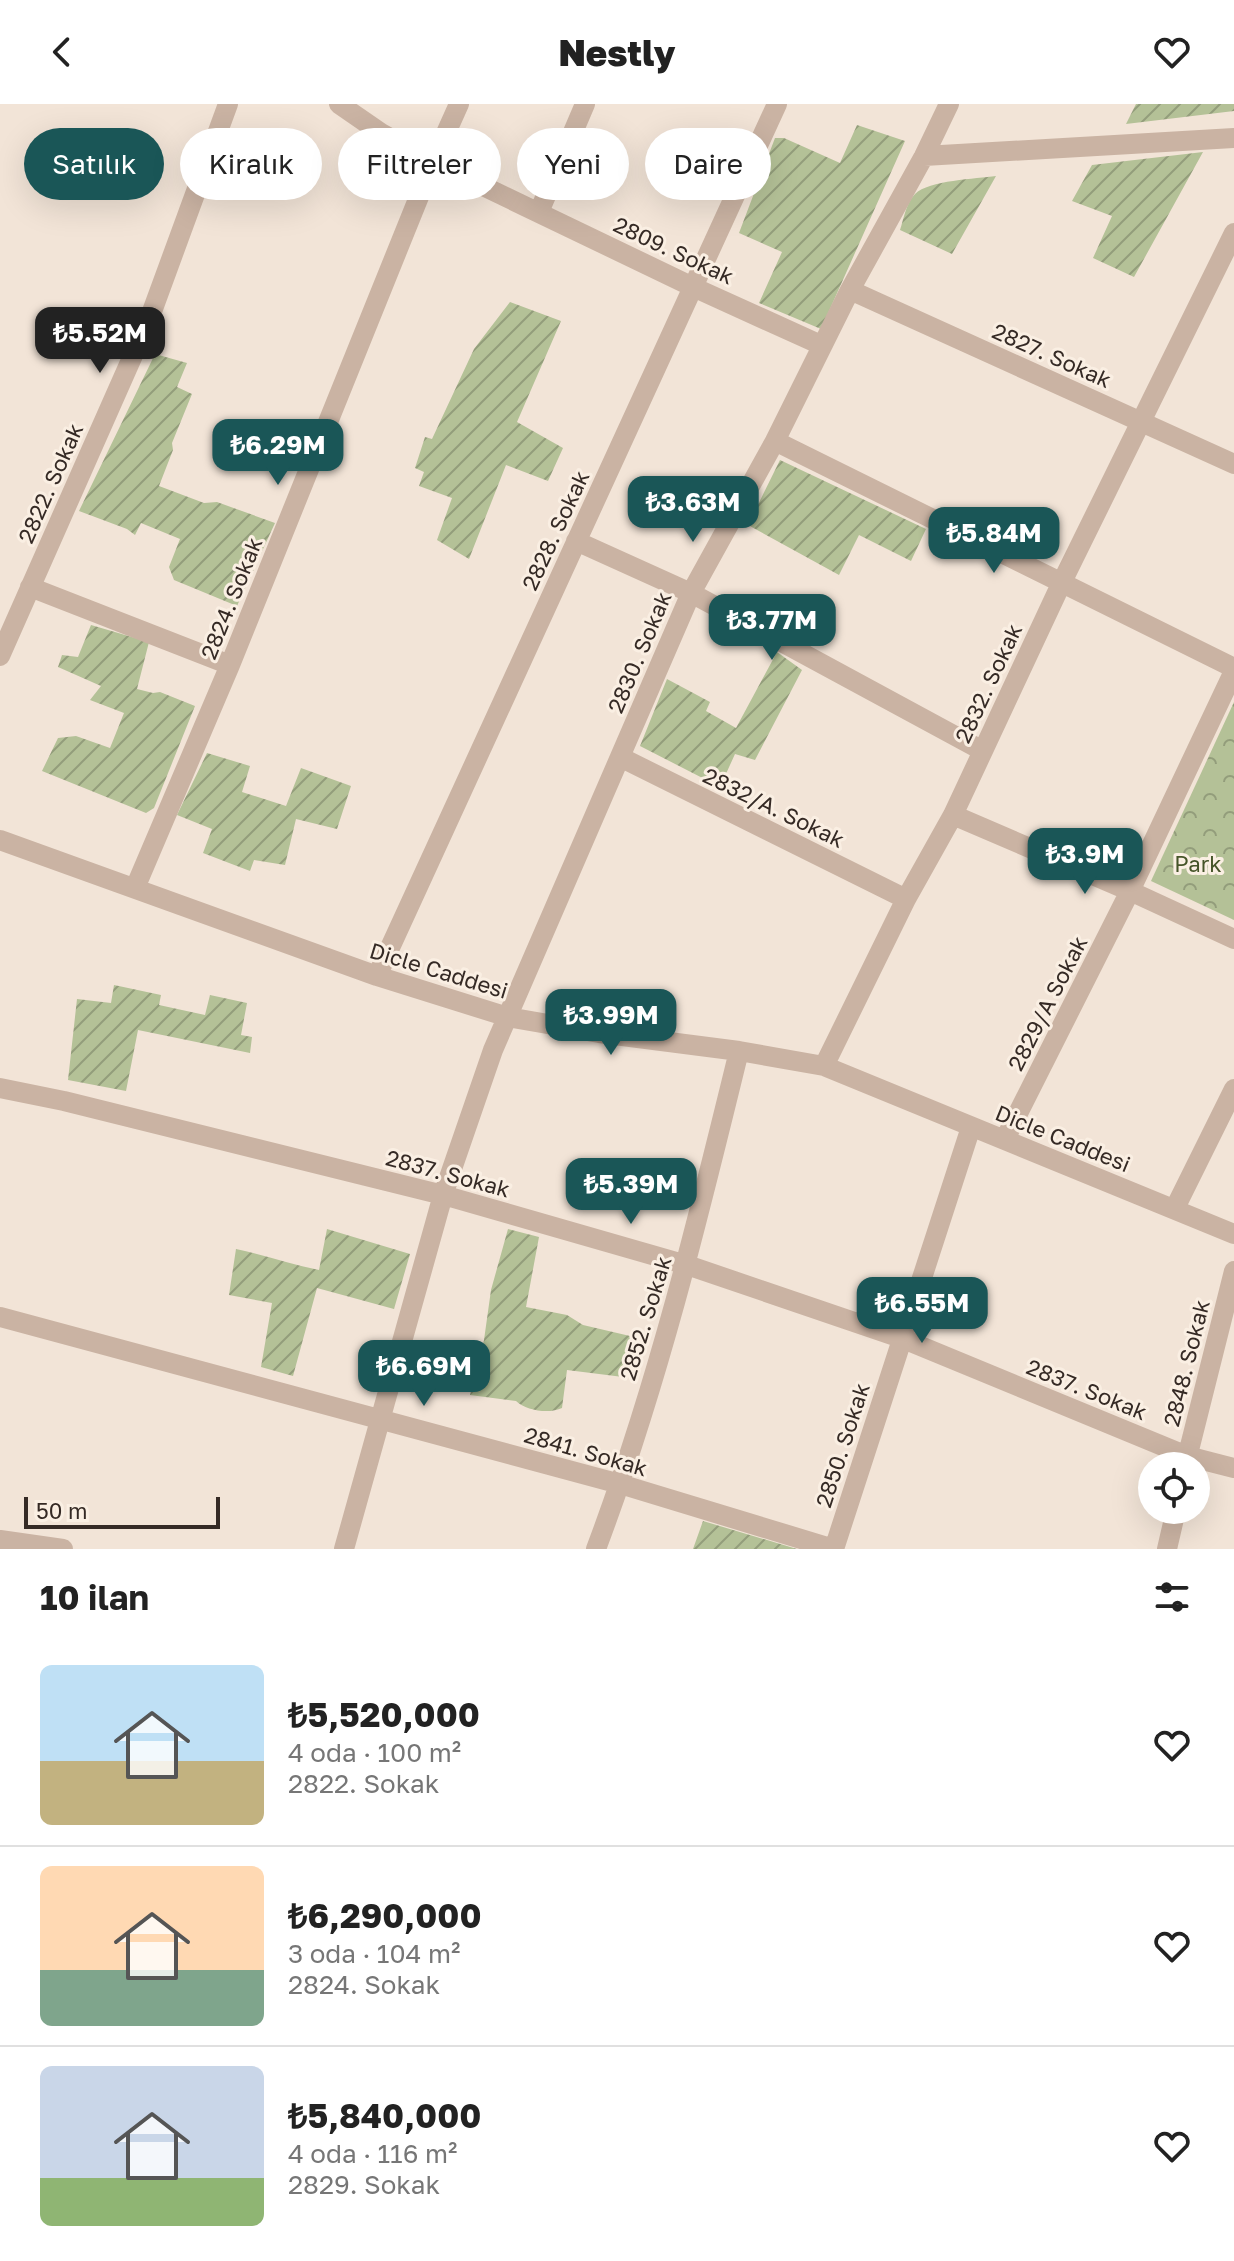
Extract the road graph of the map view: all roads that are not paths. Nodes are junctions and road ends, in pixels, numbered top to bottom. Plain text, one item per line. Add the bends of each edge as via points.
1 (228, 104) edge
2 (339, 104) edge
3 (459, 104) edge
4 (585, 104) edge
5 (777, 104) edge
6 (949, 104) edge
7 (374, 128) edge
8 (448, 128) edge
9 (1234, 138) edge
10 (924, 156) junction
11 (501, 194) edge
12 (418, 200) edge
13 (539, 212) junction
14 (1234, 233) edge
15 (693, 287) junction
16 (850, 290) junction
17 (821, 345) junction
18 (1142, 423) junction
19 (775, 441) junction
20 (1234, 464) edge
21 (576, 541) junction
22 (1061, 584) junction
23 (30, 587) junction
24 (691, 593) junction
25 (0, 656) edge
26 (230, 665) junction
27 (1234, 670) edge
28 (983, 751) junction
29 (620, 757) junction
30 (953, 815) junction
31 (0, 840) edge
32 (135, 888) junction
33 (1130, 891) junction
34 (906, 899) junction
35 (1234, 939) edge
36 (377, 976) junction
37 (508, 1017) junction
38 (739, 1051) junction
39 (824, 1066) junction
40 (0, 1088) edge
41 (1234, 1089) edge
42 (971, 1127) junction
43 (1005, 1139) junction
44 (443, 1195) junction
45 (1175, 1208) junction
46 (1234, 1234) edge
47 (687, 1265) junction
48 (1234, 1271) edge
49 (0, 1317) edge
50 (901, 1338) junction
51 (381, 1419) junction
52 (1165, 1452) edge
53 (1188, 1452) edge
54 (1210, 1464) edge
55 (1234, 1468) edge
56 (620, 1484) junction
57 (1173, 1524) edge
58 (0, 1540) edge
59 (63, 1549) edge
60 (344, 1549) edge
61 (596, 1549) edge
62 (834, 1549) edge
63 (1167, 1549) edge

1 - 23 street, 2822. Sokak via 150,317
2 - 7 street, 2809. Sokak
3 - 8 street, 2824. Sokak
4 - 13 street
5 - 15 street, 2828. Sokak
6 - 10 street, 2830. Sokak
9 - 10 street
10 - 16 street, 2830. Sokak
11 - 13 street, 2809. Sokak
12 - 26 street, 2824. Sokak
13 - 15 street, 2809. Sokak
14 - 18 street, 2832. Sokak
15 - 17 street, 2809. Sokak
15 - 21 street, 2828. Sokak
16 - 17 street, 2830. Sokak
16 - 18 street, 2827. Sokak
17 - 19 street, 2830. Sokak
18 - 20 street, 2827. Sokak
18 - 22 street, 2832. Sokak
19 - 22 street
19 - 24 street, 2830. Sokak
21 - 24 street
21 - 36 street, 2828. Sokak
22 - 27 street
22 - 28 street, 2832. Sokak
23 - 25 street, 2822. Sokak
23 - 26 street
24 - 28 street
24 - 29 street, 2830. Sokak
26 - 32 street, 2824. Sokak
27 - 33 street, 2829/A Sokak
28 - 30 street, 2832. Sokak
29 - 34 street, 2832/A. Sokak
29 - 37 street, 2830. Sokak
30 - 33 street
30 - 34 street, 2832. Sokak
31 - 32 street, Dicle Caddesi
32 - 36 street, Dicle Caddesi
33 - 35 street
33 - 43 street, 2829/A Sokak
34 - 39 street, 2832. Sokak
36 - 37 street, Dicle Caddesi
37 - 38 street, Dicle Caddesi
37 - 44 street, 2830. Sokak
38 - 39 street, Dicle Caddesi
38 - 47 street, 2852. Sokak
39 - 42 street, Dicle Caddesi
40 - 44 street, 2837. Sokak
41 - 45 street
42 - 43 street, Dicle Caddesi
42 - 50 street, 2850. Sokak
43 - 45 street, Dicle Caddesi
44 - 47 street, 2837. Sokak
44 - 51 street, 2830. Sokak
45 - 46 street, Dicle Caddesi
47 - 50 street, 2837. Sokak
47 - 56 street, 2852. Sokak
48 - 53 street, 2848. Sokak
49 - 51 street, 2841. Sokak
50 - 52 street, 2837. Sokak
50 - 62 street, 2850. Sokak
51 - 56 street, 2841. Sokak
51 - 60 street, 2830. Sokak
54 - 55 street, 2837. Sokak
56 - 61 street, 2852. Sokak
56 - 62 street, 2841. Sokak
57 - 63 street
58 - 59 street

